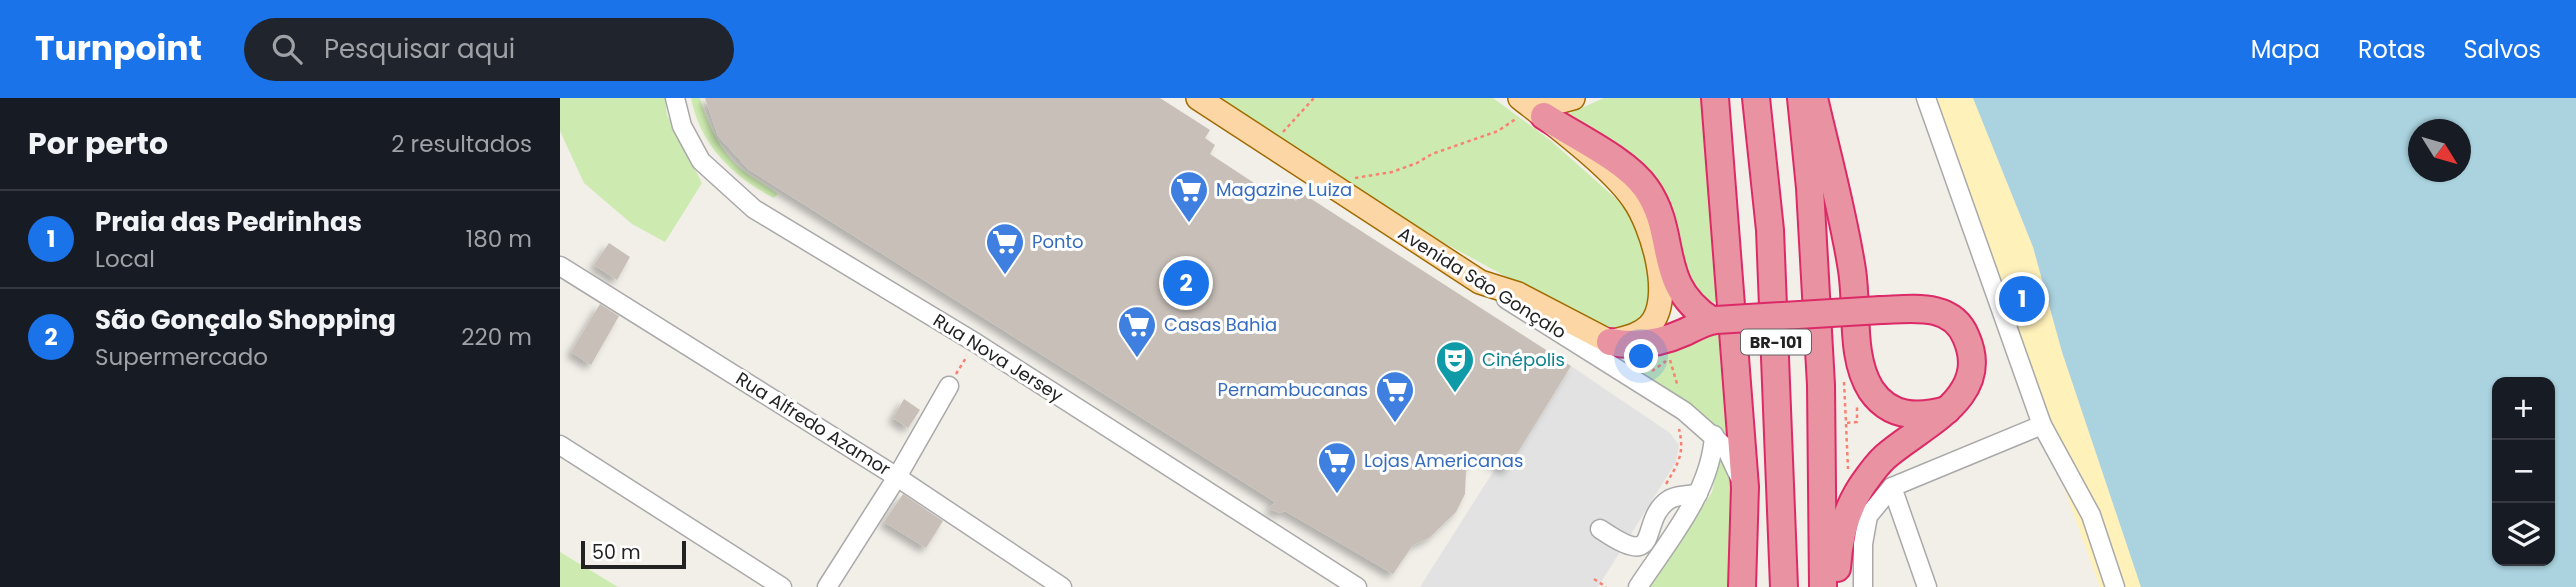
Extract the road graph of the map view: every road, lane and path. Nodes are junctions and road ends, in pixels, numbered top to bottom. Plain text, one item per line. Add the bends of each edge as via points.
1 (675, 98) edge
2 (1198, 98) edge
3 (1314, 98) edge
4 (1573, 98) edge
5 (1715, 98) edge
6 (1756, 98) edge
7 (1801, 98) edge
8 (1814, 98) edge
9 (1926, 98) edge
10 (1534, 104) edge
11 (1272, 149) junction
12 (1328, 185) junction
13 (560, 266) edge
14 (1480, 282) junction
15 (1714, 320) junction
16 (1610, 342) junction
17 (976, 343) junction
18 (1628, 375) junction
19 (949, 386) joint
20 (1668, 401) junction
21 (1948, 410) junction
22 (1684, 411) junction
23 (1846, 412) dead end
24 (1857, 413) dead end
25 (1846, 423) junction
26 (2042, 425) junction
27 (1714, 435) junction
28 (560, 445) edge
29 (897, 477) junction
30 (1745, 486) junction
31 (1861, 487) junction
32 (1892, 487) junction
33 (1661, 491) dead end
34 (1698, 494) junction
35 (1600, 529) dead end
36 (1594, 579) dead end
37 (1625, 585) edge
38 (782, 587) edge
39 (827, 587) edge
40 (1062, 587) edge
41 (1357, 587) edge
42 (1742, 587) edge
43 (1784, 587) edge
44 (1823, 587) edge
45 (1837, 587) edge
46 (1863, 587) edge
47 (1927, 587) edge
48 (2115, 587) edge

1 - 17 street, Rua Nova Jersey via 682,125 701,161 754,209
2 - 11 main road, Avenida São Gonçalo
3 - 11 path
4 - 10 main road
5 - 30 highway
6 - 43 highway, BR-101 via 1770,230
7 - 44 highway, BR-101 via 1821,385
8 - 21 highway via 1852,270 1863,369 1871,389 1898,413 1923,416
9 - 26 street
10 - 12 path via 1498,131 1417,163
10 - 15 highway via 1645,186 1662,226 1678,288 1687,302
10 - 16 main road via 1633,198 1645,220 1657,259 1661,297 1657,314 1640,334
11 - 12 main road, Avenida São Gonçalo
12 - 14 main road, Avenida São Gonçalo
13 - 29 street, Rua Alfredo Azamor
14 - 16 main road via 1518,294
14 - 18 street, Avenida São Gonçalo
15 - 16 highway via 1647,344
15 - 21 highway, bridge via 1929,309 1954,320 1965,333 1973,365 1970,380
17 - 19 path
17 - 41 street, Rua Nova Jersey
18 - 20 street, Avenida São Gonçalo
18 - 22 path via 1658,369 1669,357
19 - 29 street
20 - 22 street, Avenida São Gonçalo
20 - 33 path via 1684,449
21 - 31 highway via 1883,459
22 - 27 street, Avenida São Gonçalo
23 - 25 path
24 - 25 path via 1857,422
25 - 31 path via 1848,469
26 - 32 street
26 - 48 street via 2091,515
27 - 30 street, Avenida São Gonçalo via 1726,448
27 - 34 street via 1711,463
28 - 38 street
29 - 39 street
29 - 40 street, Rua Alfredo Azamor
30 - 42 highway
31 - 45 highway via 1843,521
32 - 46 street via 1868,516
32 - 47 street
34 - 35 street via 1672,498 1664,505 1638,547 1627,547
34 - 37 street
36 - 37 path

